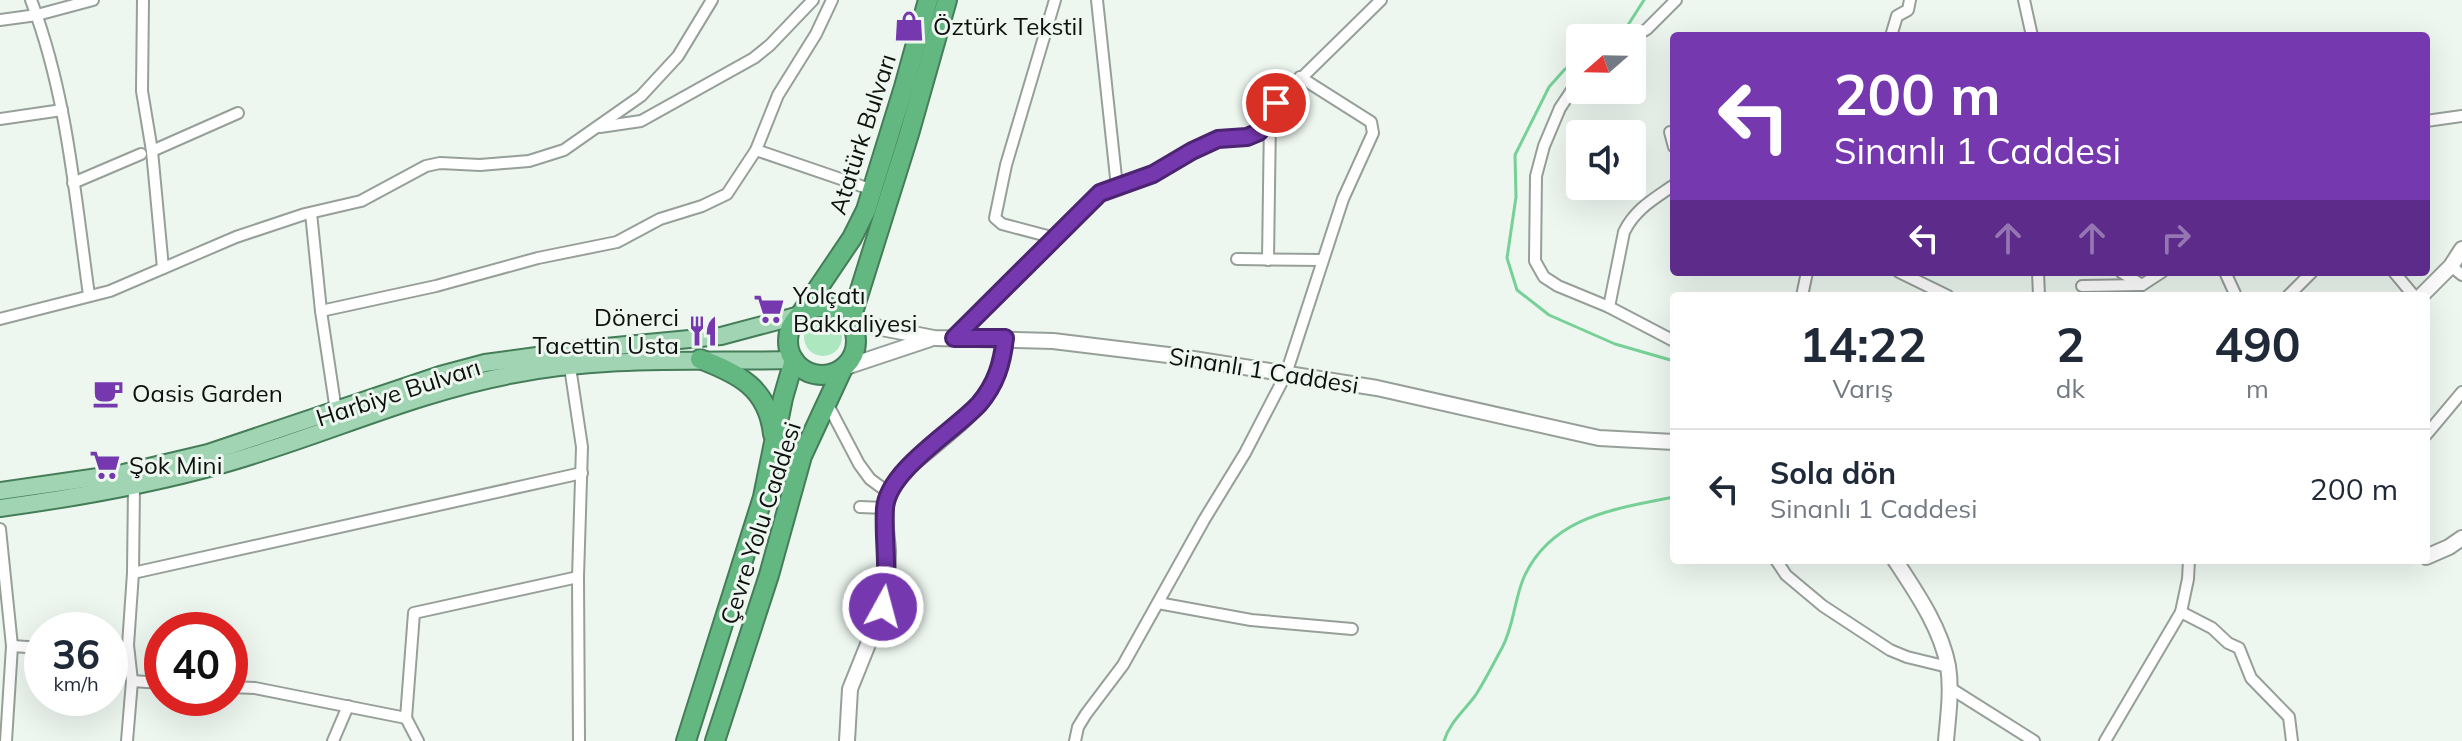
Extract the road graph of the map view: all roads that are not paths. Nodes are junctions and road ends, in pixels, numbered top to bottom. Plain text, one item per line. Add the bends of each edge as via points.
1 (31, 0) edge
2 (93, 0) edge
3 (143, 0) edge
4 (712, 0) edge
5 (813, 0) edge
6 (832, 0) edge
7 (928, 0) edge
8 (947, 0) edge
9 (1055, 0) edge
10 (1097, 0) edge
11 (1381, 0) edge
12 (1676, 0) edge
13 (1910, 0) edge
14 (2024, 0) edge
15 (37, 15) junction
16 (0, 20) edge
17 (1646, 30) edge
18 (1892, 32) edge
19 (2031, 32) edge
20 (1300, 77) junction
21 (1566, 99) edge
22 (62, 110) junction
23 (238, 113) dead end
24 (1270, 114) junction
25 (2462, 116) edge
26 (0, 119) edge
27 (2430, 120) edge
28 (597, 128) junction
29 (756, 150) junction
30 (146, 152) junction
31 (73, 183) junction
32 (1117, 187) junction
33 (1670, 188) edge
34 (873, 190) junction
35 (311, 213) junction
36 (1055, 238) junction
37 (2462, 249) edge
38 (1237, 259) dead end
39 (1268, 260) junction
40 (1322, 260) junction
41 (163, 268) junction
42 (2456, 270) edge
43 (1907, 276) edge
44 (2127, 276) edge
45 (2156, 276) edge
46 (2308, 276) edge
47 (2397, 276) edge
48 (2142, 285) junction
49 (2082, 286) dead end
50 (1940, 292) edge
51 (2292, 292) edge
52 (2411, 292) edge
53 (2426, 292) edge
54 (89, 295) junction
55 (1609, 307) junction
56 (321, 311) junction
57 (800, 315) junction
58 (0, 317) edge
59 (850, 322) junction
60 (934, 338) junction
61 (954, 338) junction
62 (1005, 338) junction
63 (1670, 339) edge
64 (700, 359) junction
65 (794, 360) junction
66 (570, 367) junction
67 (843, 368) junction
68 (1286, 374) junction
69 (454, 380) junction
70 (2462, 392) edge
71 (827, 403) junction
72 (336, 411) junction
73 (2430, 430) edge
74 (1670, 442) edge
75 (775, 446) junction
76 (582, 473) junction
77 (134, 487) junction
78 (0, 491) edge
79 (889, 493) junction
80 (860, 507) dead end
81 (0, 508) edge
82 (885, 508) junction
83 (0, 529) edge
84 (2462, 538) edge
85 (2430, 555) edge
86 (1779, 564) edge
87 (1897, 564) edge
88 (2189, 564) edge
89 (133, 573) junction
90 (578, 577) junction
91 (1158, 603) junction
92 (2181, 612) junction
93 (4, 615) edge
94 (1352, 629) dead end
95 (12, 646) junction
96 (24, 647) edge
97 (128, 653) joint
98 (1948, 667) junction
99 (132, 681) junction
100 (144, 682) edge
101 (248, 688) edge
102 (1950, 688) junction
103 (348, 706) junction
104 (406, 718) junction
105 (3, 719) edge
106 (6, 741) edge
107 (127, 741) edge
108 (333, 741) edge
109 (418, 741) edge
110 (579, 741) edge
111 (686, 741) edge
112 (715, 741) edge
113 (847, 741) edge
114 (1075, 741) edge
115 (1946, 741) edge
116 (2034, 741) edge
117 (2105, 741) edge
118 (2292, 741) edge

1 - 15 street
2 - 15 street
3 - 30 street
4 - 28 street via 678,56 641,96
5 - 28 street via 754,58 641,121
6 - 29 street via 778,95
7 - 34 highway, Atatürk Bulvarı
8 - 59 highway, Atatürk Bulvarı
9 - 36 street via 995,210 1002,224
10 - 32 street
11 - 20 street
12 - 17 street
13 - 18 street
14 - 19 street
15 - 16 street
15 - 22 street
20 - 24 street
20 - 40 street via 1373,128
21 - 55 street via 1536,176 1535,261 1544,277 1558,286
22 - 26 street
22 - 31 street
23 - 30 street
24 - 32 street via 1259,132 1218,139
24 - 39 street
25 - 27 street
28 - 35 street via 564,150 529,161 426,166 361,201
29 - 34 street
29 - 56 street via 727,194 617,242
30 - 31 street
30 - 41 street
31 - 54 street
32 - 36 street via 1088,201
33 - 55 street via 1629,221
34 - 57 highway, Atatürk Bulvarı via 852,238
35 - 41 street
35 - 56 street
36 - 61 street
37 - 42 main road
38 - 39 street
39 - 40 street
40 - 68 street
41 - 54 street
42 - 53 main road
43 - 50 street
44 - 48 street
45 - 48 street
46 - 51 street
47 - 52 street
48 - 49 street
54 - 58 street
55 - 63 street
56 - 72 street
57 - 59 highway via 832,308
57 - 65 highway via 789,332
57 - 69 main road, Harbiye Bulvarı via 721,336 510,358
59 - 60 main road, Sinanlı 1 Caddesi
59 - 67 highway via 856,341
60 - 61 main road, Sinanlı 1 Caddesi
60 - 67 main road
61 - 62 main road, Sinanlı 1 Caddesi
62 - 68 main road, Sinanlı 1 Caddesi
62 - 79 main road via 990,391 904,472
64 - 65 main road, Harbiye Bulvarı
64 - 66 main road, Harbiye Bulvarı
64 - 75 highway via 729,370 755,389 770,414
65 - 67 highway via 823,375
65 - 75 highway, Çevre Yolu Caddesi
66 - 69 main road, Harbiye Bulvarı
66 - 76 street
67 - 71 highway, Çevre Yolu Caddesi
68 - 74 main road, Sinanlı 1 Caddesi via 1420,396 1599,438
68 - 91 street
69 - 72 main road, Harbiye Bulvarı
69 - 77 main road, Harbiye Bulvarı via 221,465
70 - 73 street
71 - 79 street via 859,464
71 - 112 highway, Çevre Yolu Caddesi via 794,480
72 - 78 main road, Harbiye Bulvarı via 160,465
75 - 111 highway, Çevre Yolu Caddesi
76 - 89 street
76 - 90 street
77 - 81 main road, Harbiye Bulvarı
77 - 89 street
79 - 82 main road
80 - 82 street
82 - 113 main road via 886,592 850,689
83 - 93 street
84 - 85 main road
86 - 98 street via 1823,606 1890,650
87 - 98 main road via 1931,621
88 - 92 street
89 - 97 street
90 - 104 street via 414,613
90 - 110 street
91 - 94 street via 1251,620
91 - 114 street via 1123,665 1078,727
92 - 117 street
92 - 118 street via 2239,648 2251,678 2289,717
93 - 95 street
95 - 96 street
95 - 105 street
97 - 99 street
98 - 102 main road
99 - 100 street
99 - 107 street
101 - 103 street
102 - 115 main road
102 - 116 street
103 - 104 street
103 - 108 street
104 - 109 street
105 - 106 street

